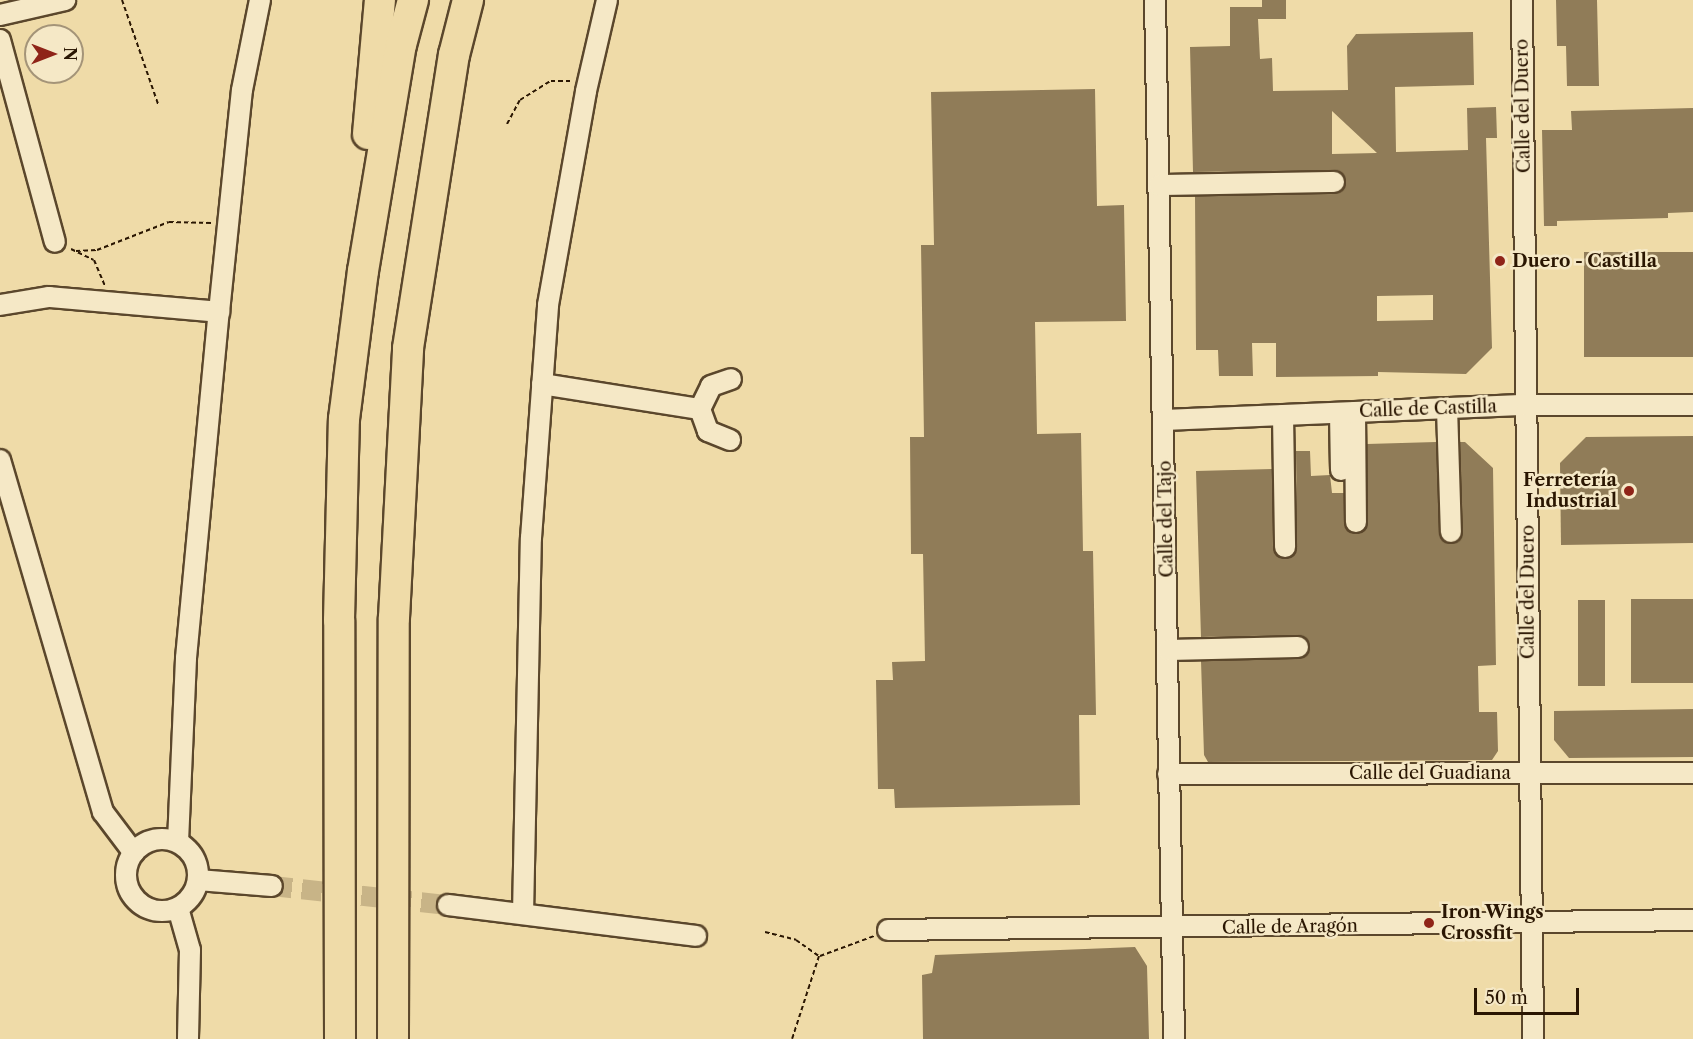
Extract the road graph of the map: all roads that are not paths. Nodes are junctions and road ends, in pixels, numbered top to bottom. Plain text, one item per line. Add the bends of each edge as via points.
1 (65, 0) edge
2 (260, 0) edge
3 (380, 0) edge
4 (413, 0) edge
5 (468, 0) edge
6 (488, 0) edge
7 (607, 0) edge
8 (1155, 0) edge
9 (1522, 0) edge
10 (0, 15) edge
11 (0, 40) edge
12 (1335, 182) dead end
13 (1159, 185) junction
14 (55, 242) road end
15 (0, 305) edge
16 (219, 312) junction
17 (731, 379) dead end
18 (542, 384) junction
19 (1527, 405) junction
20 (1693, 405) edge
21 (1447, 408) junction
22 (700, 409) junction
23 (1348, 412) junction
24 (1283, 415) junction
25 (344, 419) junction
26 (1164, 420) junction
27 (730, 440) dead end
28 (0, 460) edge
29 (1341, 470) dead end
30 (397, 522) junction
31 (1356, 522) dead end
32 (1451, 532) dead end
33 (1285, 547) dead end
34 (1298, 647) dead end
35 (1168, 650) junction
36 (1528, 773) junction
37 (1693, 773) edge
38 (1168, 774) junction
39 (178, 842) junction
40 (134, 853) junction
41 (198, 880) junction
42 (272, 886) tunnel mouth
43 (448, 905) tunnel mouth
44 (178, 908) junction
45 (523, 914) junction
46 (1693, 920) edge
47 (1531, 924) junction
48 (1171, 928) junction
49 (888, 930) road end
50 (696, 936) dead end
51 (189, 1039) edge
52 (340, 1039) edge
53 (393, 1039) edge
54 (1174, 1039) edge
55 (1533, 1039) edge

1 - 10 street
2 - 16 street via 242,90
3 - 25 highway
4 - 25 highway via 401,45 363,271
5 - 30 highway via 454,56 418,269 408,348
6 - 30 highway via 470,58 446,168
7 - 18 street via 588,81 548,305
8 - 13 street, Calle del Tajo
9 - 19 street, Calle del Duero
11 - 14 street
12 - 13 street
13 - 26 street, Calle del Tajo
15 - 16 street via 49,297
16 - 39 street via 186,658
17 - 22 street via 711,386
18 - 22 street
18 - 45 street via 531,537
19 - 20 street, Calle de Castilla
19 - 21 street, Calle de Castilla
19 - 36 street, Calle del Duero
21 - 23 street, Calle de Castilla
21 - 32 street
22 - 27 street via 708,431
23 - 24 street, Calle de Castilla
23 - 29 street
23 - 31 street
24 - 26 street, Calle de Castilla
24 - 33 street
25 - 52 highway via 339,620
26 - 35 street, Calle del Tajo
28 - 40 street via 103,813
30 - 53 highway
34 - 35 street
35 - 38 street, Calle del Tajo
36 - 37 street, Calle del Guadiana
36 - 38 street, Calle del Guadiana
36 - 47 street, Calle del Duero
38 - 48 street, Calle del Tajo
39 - 40 street via 154,840
39 - 41 street via 194,858
40 - 44 street via 126,878 134,897 151,910
41 - 42 street
41 - 44 street via 193,895
43 - 45 street
44 - 51 street via 190,950
45 - 50 street
46 - 47 street, Calle de Aragón
47 - 48 street, Calle de Aragón
47 - 55 street, Calle del Duero
48 - 49 street, Calle de Aragón
48 - 54 street, Calle del Tajo

